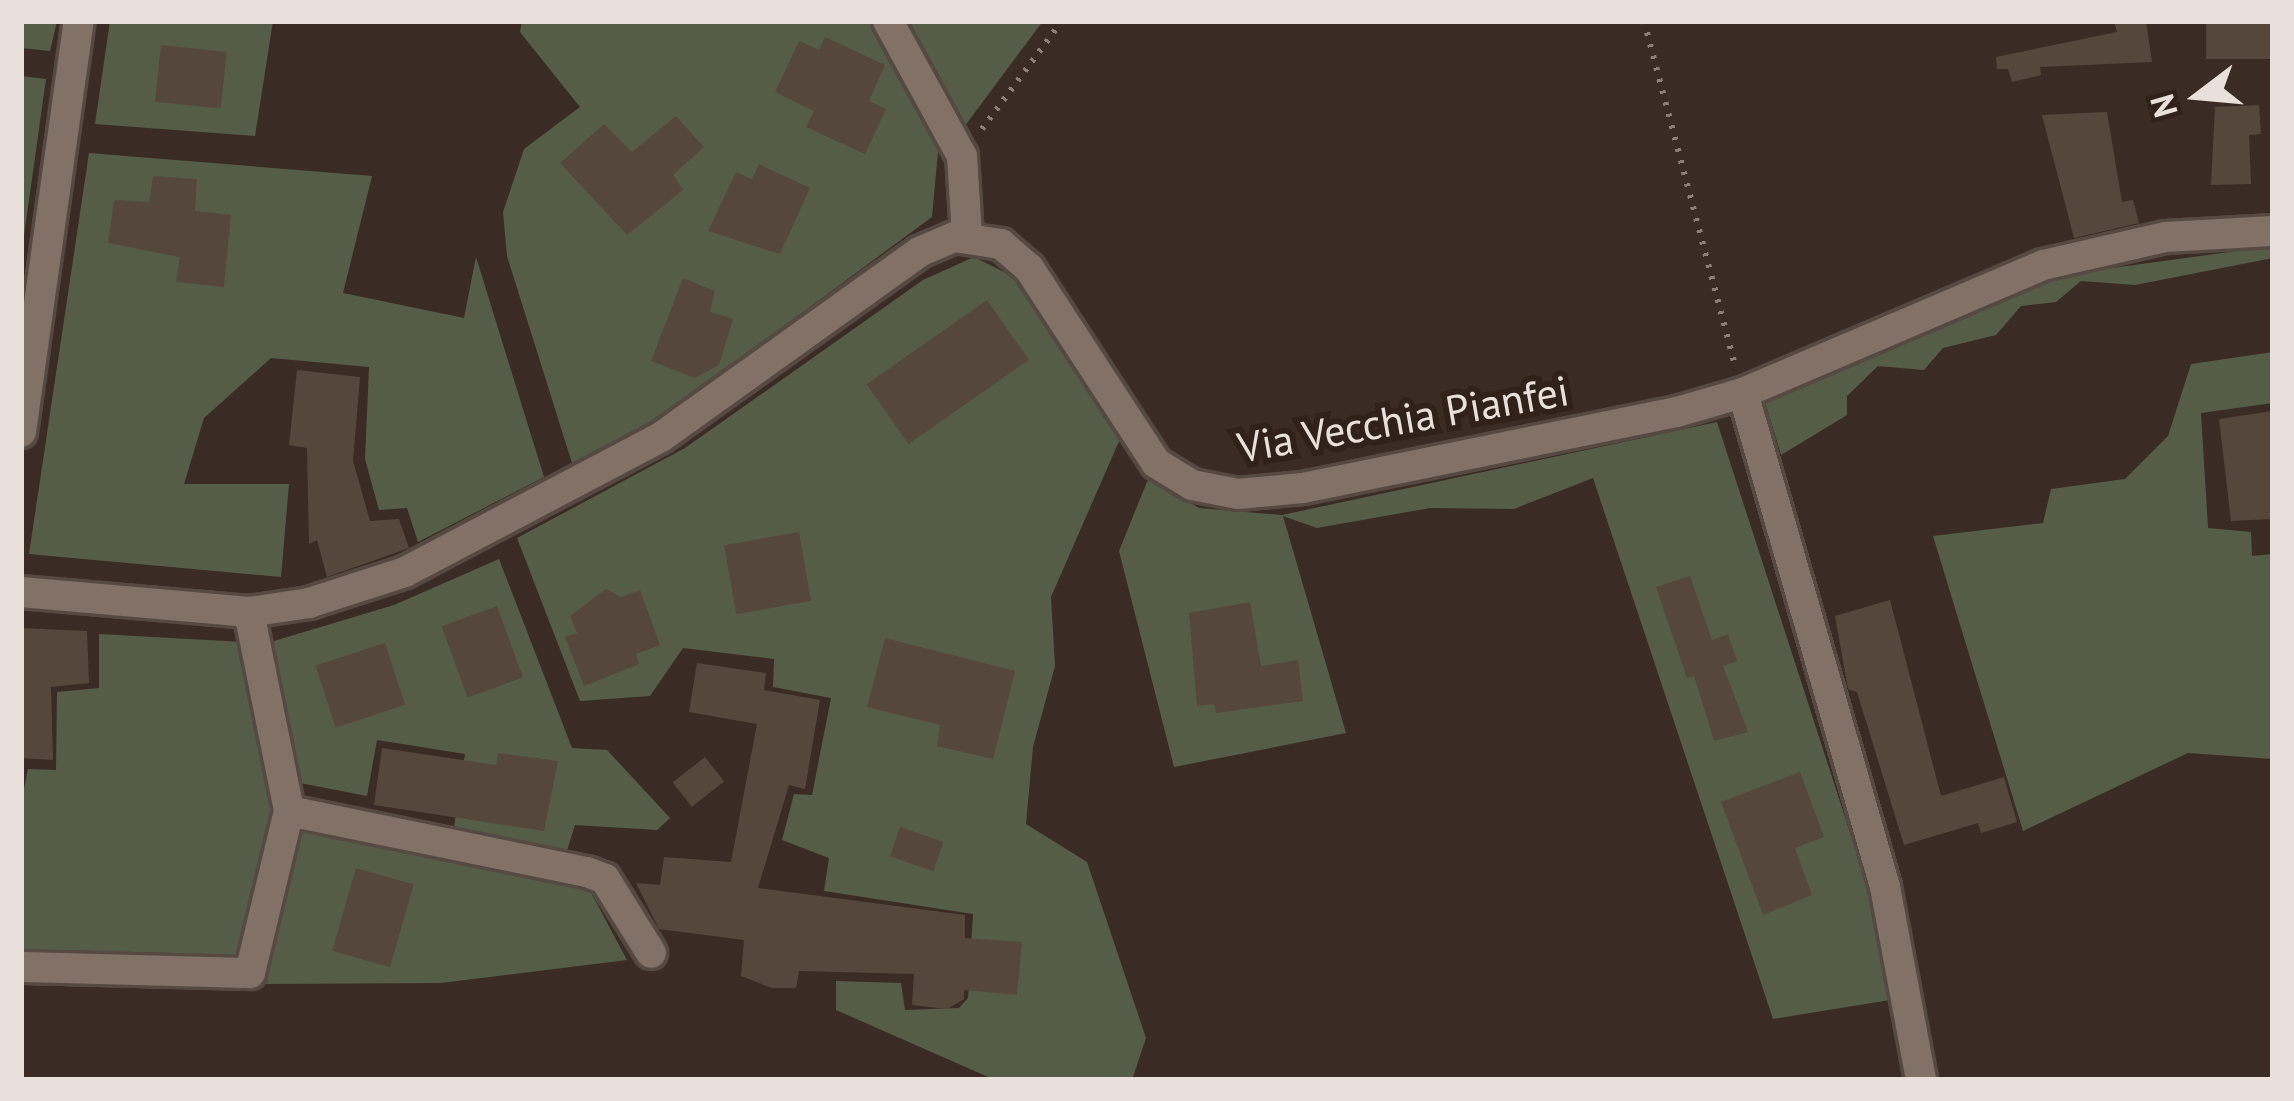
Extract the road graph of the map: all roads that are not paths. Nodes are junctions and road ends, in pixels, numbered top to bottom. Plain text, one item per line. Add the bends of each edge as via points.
1 (79, 21) edge
2 (888, 21) edge
3 (2273, 231) edge
4 (967, 236) junction
5 (1742, 393) junction
6 (21, 432) edge
7 (21, 592) edge
8 (250, 612) junction
9 (289, 812) junction
10 (651, 953) dead end
11 (21, 967) edge
12 (1921, 1080) edge

1 - 6 street
2 - 4 street via 962,156
3 - 5 street, Via Vecchia Pianfei via 2165,237 2043,265
4 - 5 street, Via Vecchia Pianfei via 1001,244 1029,268 1143,449 1173,477 1212,491 1303,488
4 - 8 street via 919,252 697,414 566,490 405,572 309,603
5 - 12 street via 1885,887
7 - 8 street
8 - 9 street
9 - 10 street via 605,879
9 - 11 street via 250,973

